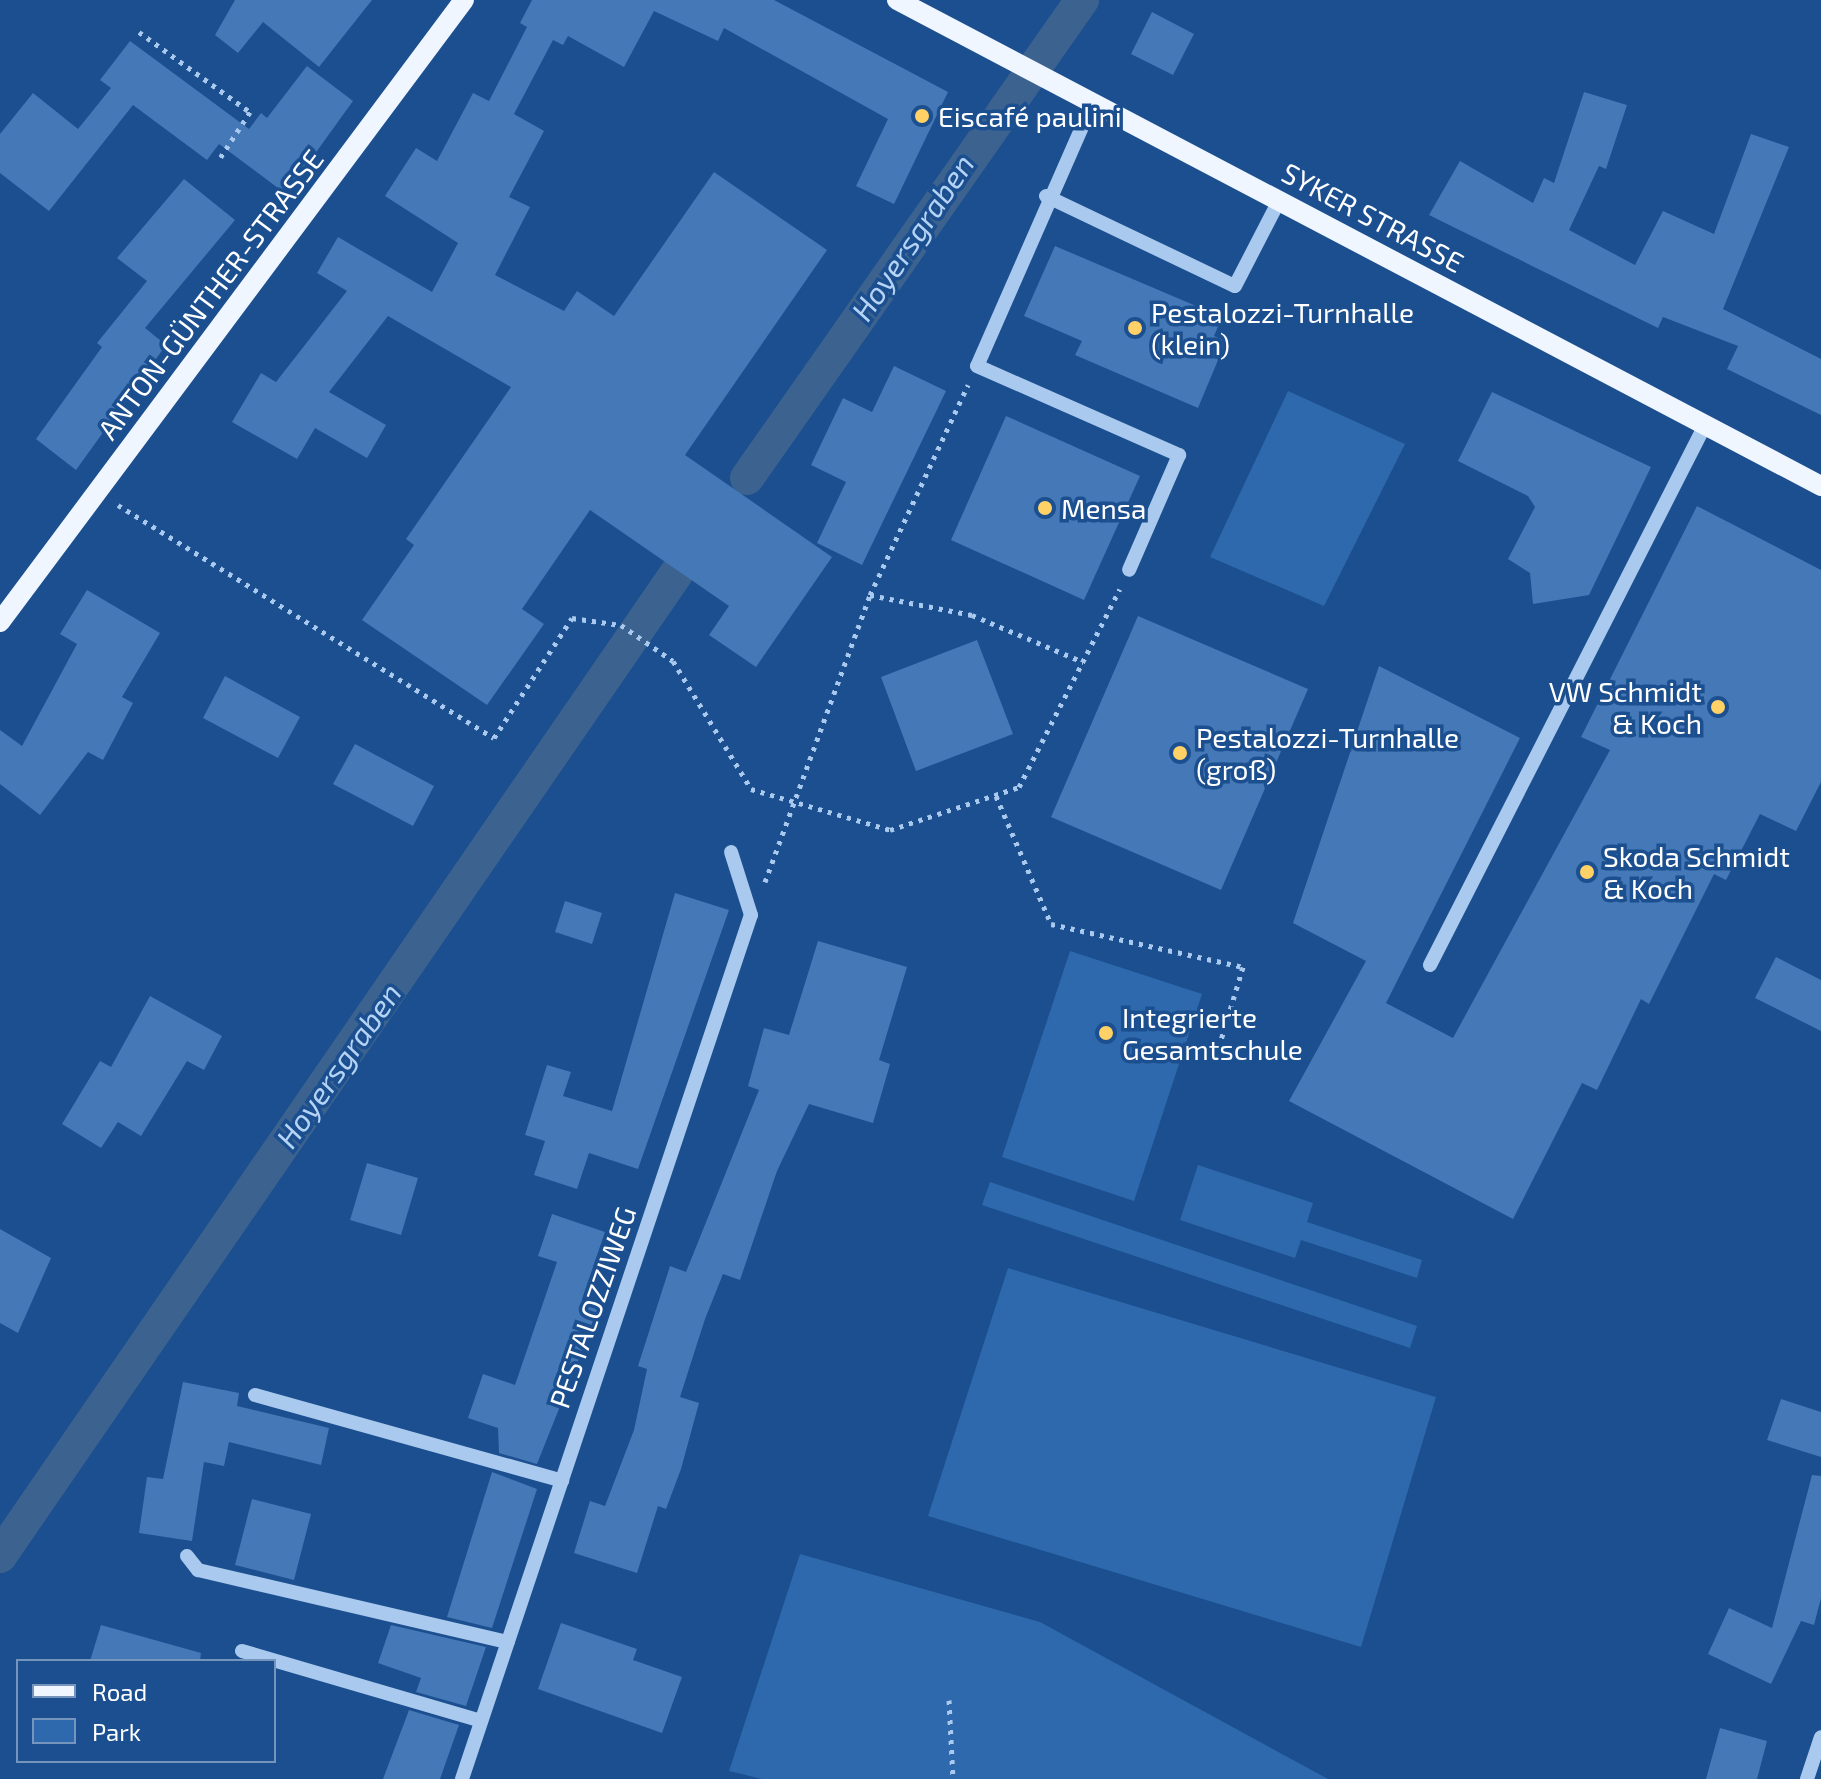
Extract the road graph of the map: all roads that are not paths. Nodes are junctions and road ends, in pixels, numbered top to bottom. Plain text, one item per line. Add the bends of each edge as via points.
1 (464, 0) edge
2 (897, 0) edge
3 (1093, 102) junction
4 (1046, 196) junction
5 (1280, 199) junction
6 (1705, 425) junction
7 (1821, 486) edge
8 (1129, 570) road end
9 (2, 616) edge
10 (731, 852) dead end
11 (1430, 965) dead end
12 (255, 1395) dead end
13 (562, 1481) junction
14 (187, 1556) dead end
15 (508, 1642) junction
16 (242, 1651) dead end
17 (269, 1659) edge
18 (276, 1661) edge
19 (481, 1721) junction
20 (1821, 1737) edge
21 (462, 1779) edge
22 (1807, 1779) edge

1 - 9 main road, ANTON-GÜNTHER-STRASSE
2 - 3 main road, SYKER STRASSE
3 - 4 street
3 - 5 main road, SYKER STRASSE
4 - 5 street via 1235,286
4 - 8 street via 977,366 1179,455
5 - 6 main road, SYKER STRASSE
6 - 7 main road, SYKER STRASSE
6 - 11 street
10 - 13 street, PESTALOZZIWEG via 751,915
12 - 13 street
13 - 15 street, PESTALOZZIWEG
14 - 15 street via 198,1570
15 - 19 street, PESTALOZZIWEG
16 - 17 street
18 - 19 street
19 - 21 street, PESTALOZZIWEG
20 - 22 street

